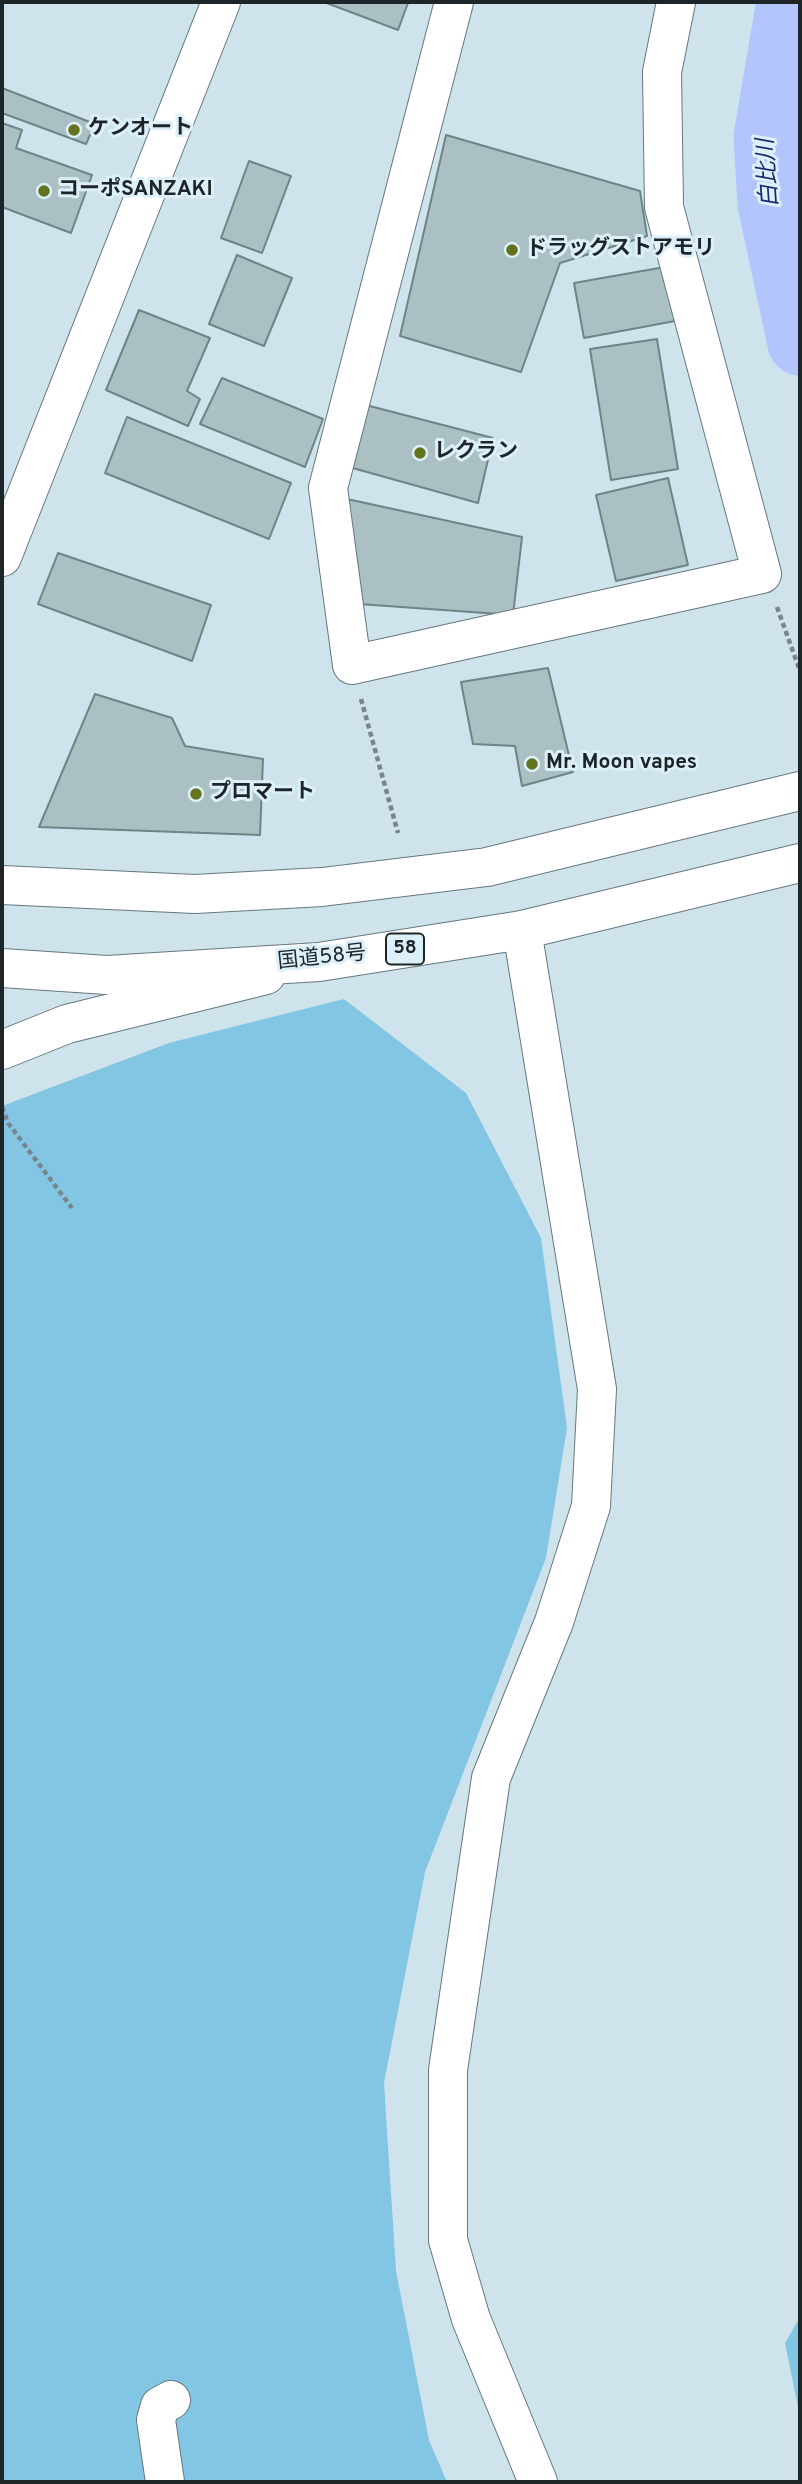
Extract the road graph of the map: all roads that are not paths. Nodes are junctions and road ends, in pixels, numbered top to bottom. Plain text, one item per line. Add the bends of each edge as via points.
1 (221, 2) edge
2 (454, 2) edge
3 (676, 2) edge
4 (2, 557) edge
5 (800, 791) edge
6 (800, 863) edge
7 (2, 886) edge
8 (522, 930) junction
9 (319, 962) junction
10 (2, 968) edge
11 (2, 1050) edge
12 (171, 2400) dead end
13 (165, 2482) edge
14 (538, 2482) edge

1 - 4 main road
2 - 3 main road via 328,488 352,665 762,574 664,208 662,72
5 - 7 main road via 487,867 323,887 195,894
6 - 8 main road, 国道58号 / 58
8 - 9 main road, 国道58号 / 58
8 - 14 main road via 597,1389 591,1506 554,1622 491,1778 448,2070 448,2240 471,2319
9 - 10 main road, 国道58号 / 58 via 107,975
9 - 11 main road via 67,1024
12 - 13 main road via 160,2406 156,2420

